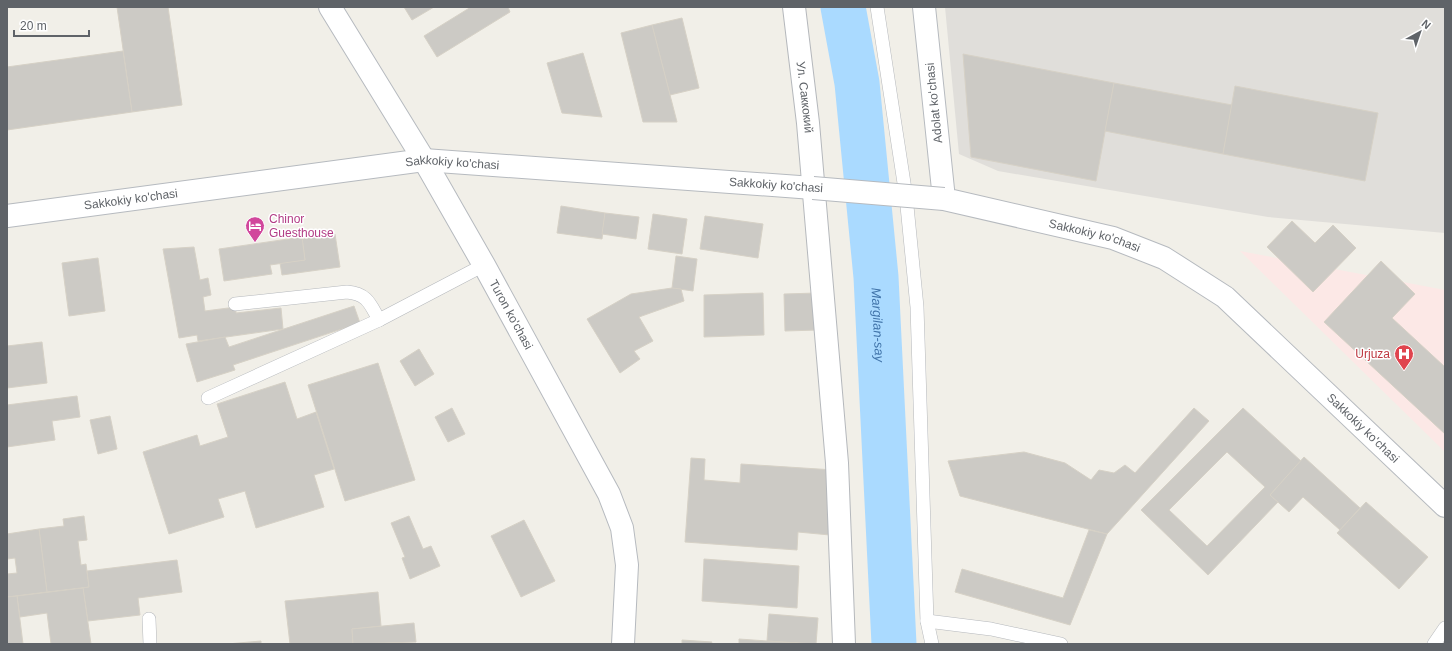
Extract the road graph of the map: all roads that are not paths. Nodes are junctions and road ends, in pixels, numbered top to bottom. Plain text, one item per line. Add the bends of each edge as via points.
1 (330, 7) edge
2 (794, 7) edge
3 (877, 7) edge
4 (924, 7) edge
5 (424, 160) junction
6 (814, 188) junction
7 (906, 196) junction
8 (944, 199) junction
9 (7, 216) edge
10 (484, 265) junction
11 (235, 304) dead end
12 (379, 320) junction
13 (208, 398) dead end
14 (1445, 506) edge
15 (149, 619) dead end
16 (927, 621) junction
17 (1445, 628) edge
18 (150, 644) edge
19 (623, 644) edge
20 (844, 644) edge
21 (932, 644) edge
22 (1061, 644) edge
23 (1434, 644) edge

1 - 5 street, Turon ko'chasi
2 - 6 street, Ул. Саккокий
3 - 7 lane
4 - 8 street, Adolat koʻchasi
5 - 6 street, Sakkokiy ko'chasi
5 - 9 street, Sakkokiy ko'chasi
5 - 10 street, Turon ko'chasi
6 - 7 street, Sakkokiy ko'chasi, bridge
6 - 20 street, Ул. Саккокий via 837,463
7 - 8 street, Sakkokiy ko'chasi, bridge
7 - 16 lane via 917,307
8 - 14 street, Sakkokiy ko'chasi via 1113,238 1164,258 1225,297
10 - 12 lane
10 - 19 street, Turon ko'chasi via 609,494 622,528 627,565
11 - 12 lane via 358,293 367,298
12 - 13 lane
15 - 18 lane
16 - 21 lane
16 - 22 lane via 991,629
17 - 23 lane

